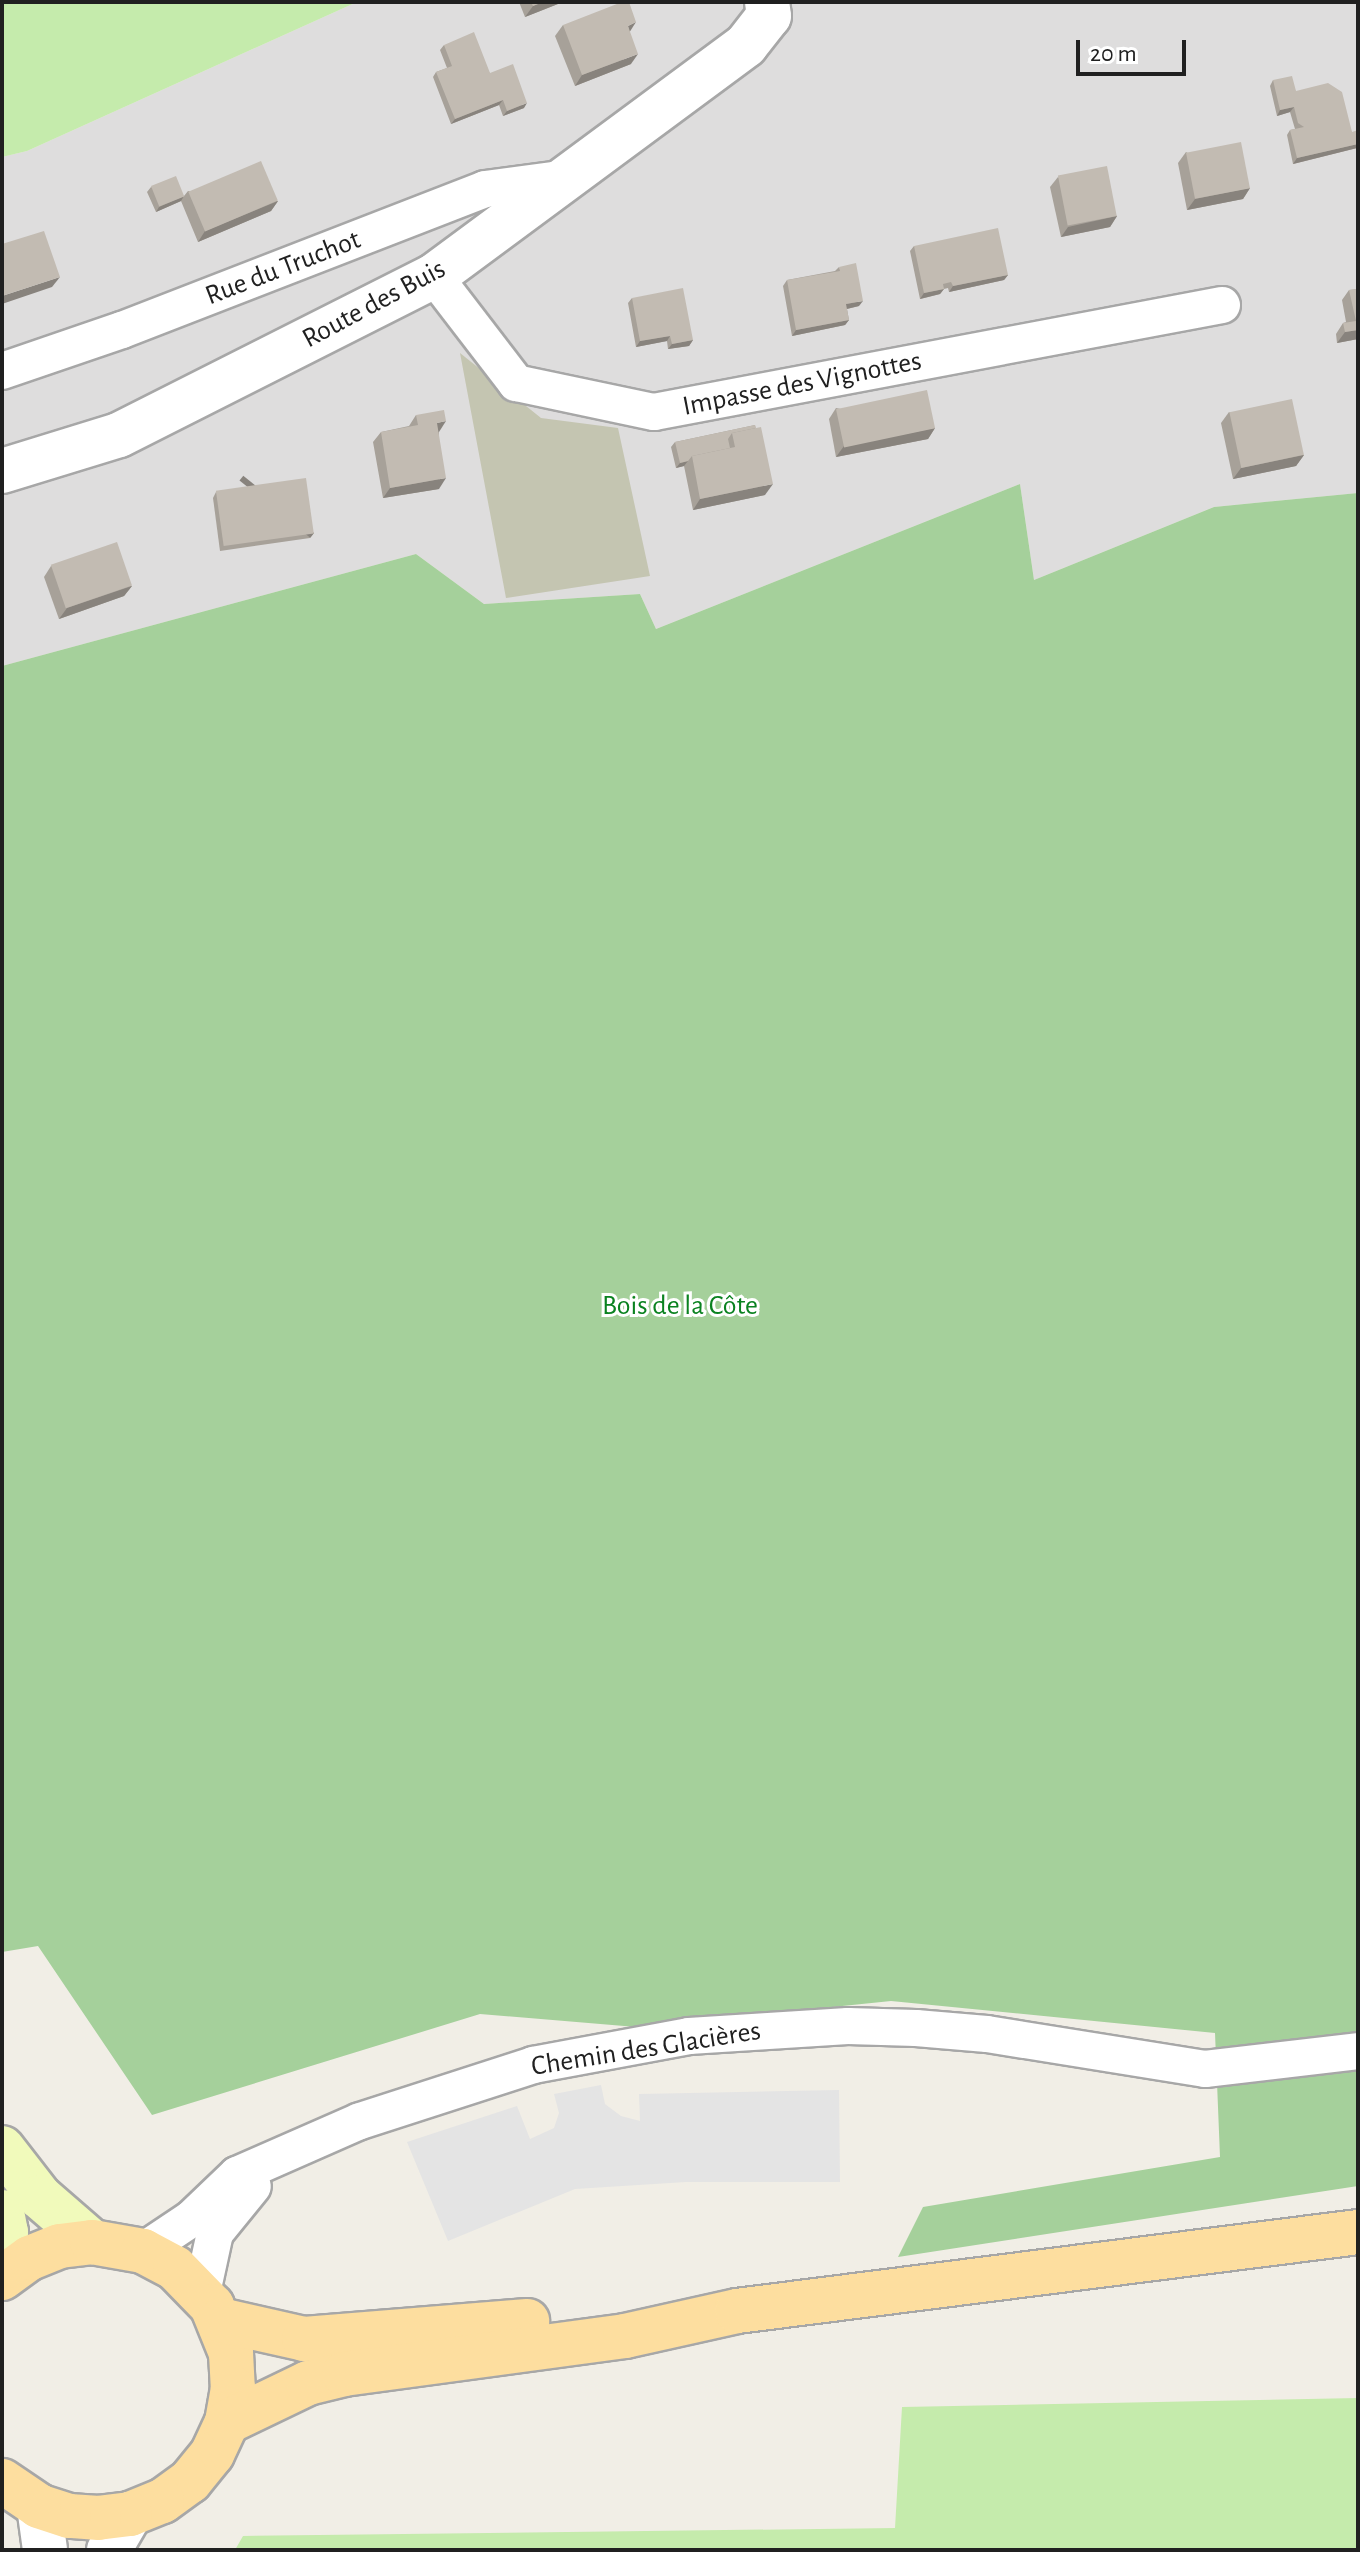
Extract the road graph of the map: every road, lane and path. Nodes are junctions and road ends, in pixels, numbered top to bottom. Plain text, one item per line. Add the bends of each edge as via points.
1 (767, 2) edge
2 (567, 178) junction
3 (434, 276) junction
4 (1222, 305) dead end
5 (2, 371) edge
6 (2, 471) edge
7 (1358, 2051) edge
8 (2, 2148) edge
9 (283, 2157) junction
10 (2, 2212) edge
11 (1358, 2232) edge
12 (92, 2242) junction
13 (143, 2251) junction
14 (3, 2277) edge
15 (211, 2306) junction
16 (737, 2311) junction
17 (227, 2422) junction
18 (2, 2481) edge
19 (39, 2506) junction
20 (119, 2532) edge
21 (45, 2550) edge

1 - 2 street, Route des Buis via 769,16 746,45
2 - 3 street, Route des Buis
2 - 5 street, Rue du Truchot via 485,189
3 - 4 street, Impasse des Vignottes via 516,383 654,412
3 - 6 street, Route des Buis via 119,435
7 - 9 street, Chemin des Glacières via 1205,2069 987,2034 916,2028 791,2028 689,2036 506,2073 360,2121
8 - 12 main road via 40,2197
9 - 13 street, Chemin des Glacières via 237,2175 191,2219
9 - 15 street, Chemin des Glacières via 222,2221 209,2251
10 - 14 main road
11 - 16 main road
12 - 13 main road
12 - 14 main road via 45,2252
13 - 15 main road via 175,2268
15 - 16 main road via 273,2335 342,2338 624,2312
15 - 17 main road via 231,2353 233,2388
16 - 17 main road via 625,2336 344,2374 308,2383
17 - 20 main road via 212,2454 190,2481
18 - 19 main road
19 - 20 main road via 99,2518
19 - 21 street

